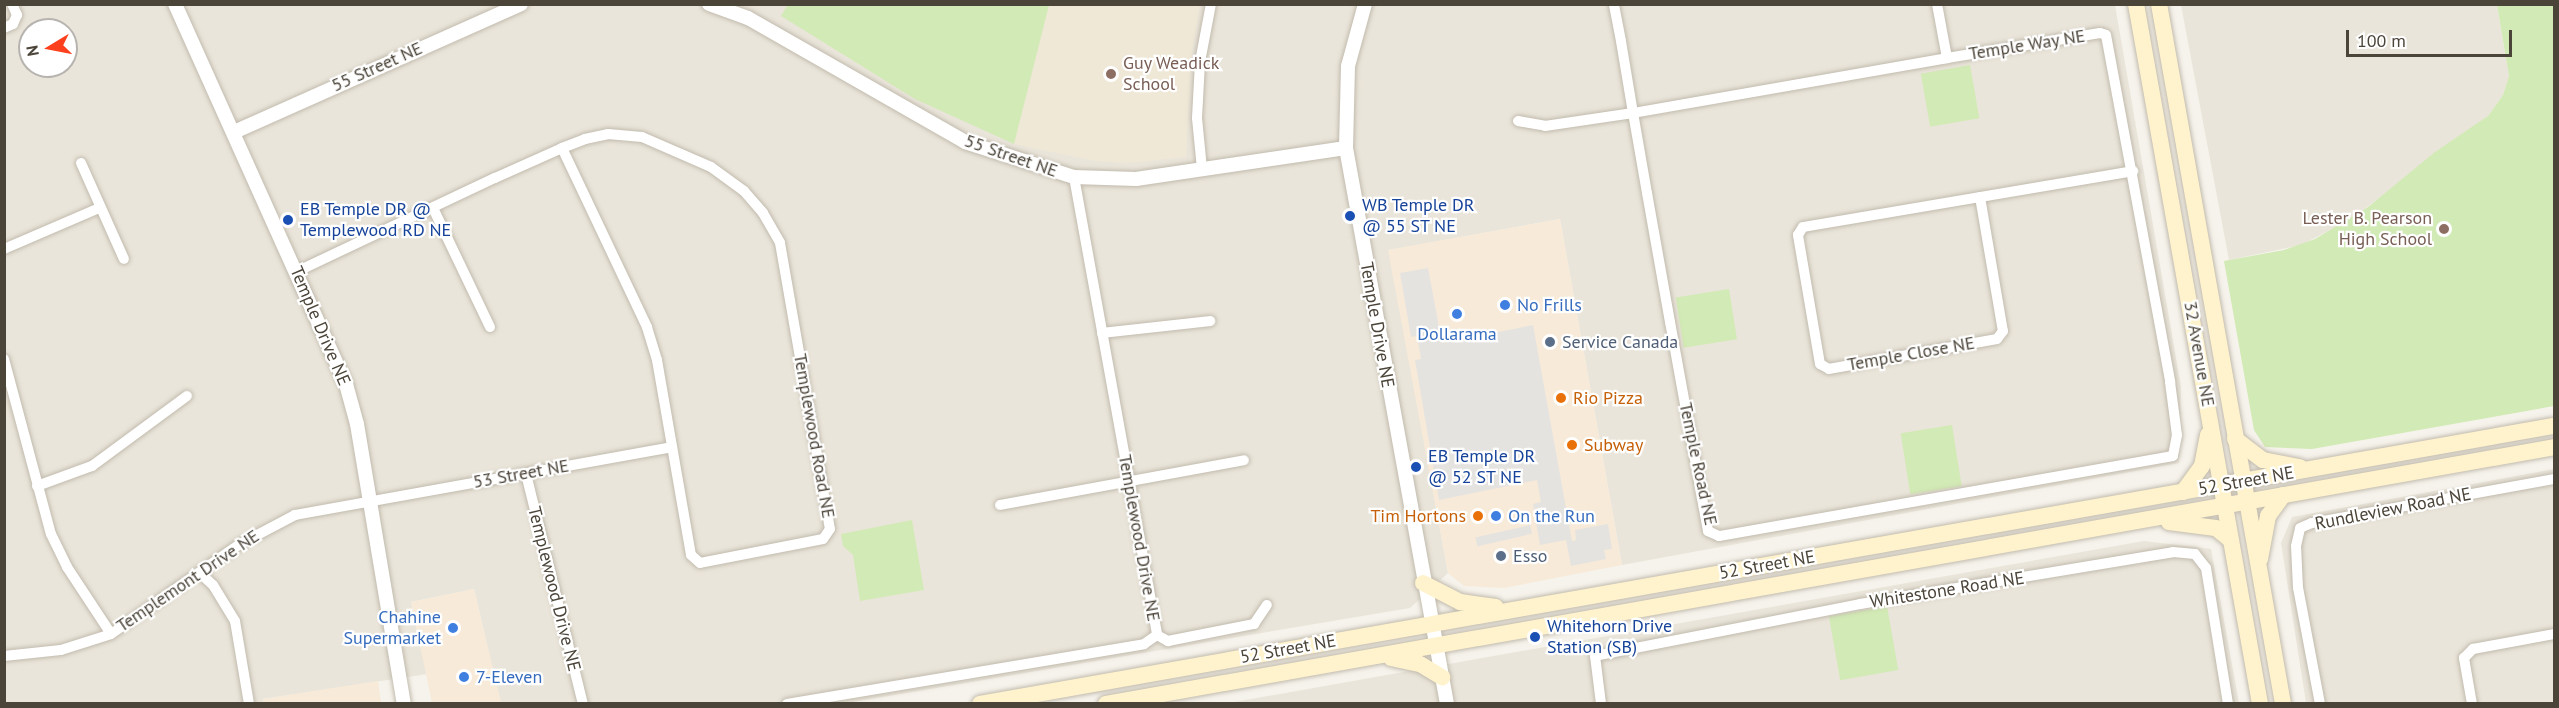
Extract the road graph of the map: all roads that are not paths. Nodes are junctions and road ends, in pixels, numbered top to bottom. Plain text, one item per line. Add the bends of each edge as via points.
1 (12, 4) edge
2 (175, 4) edge
3 (521, 4) edge
4 (709, 4) edge
5 (1211, 4) edge
6 (1365, 4) edge
7 (1614, 4) edge
8 (1937, 4) edge
9 (2136, 4) edge
10 (2159, 4) edge
11 (4, 28) edge
12 (1947, 58) junction
13 (1633, 113) junction
14 (1518, 120) dead end
15 (234, 132) junction
16 (562, 148) junction
17 (1346, 148) junction
18 (81, 163) dead end
19 (1202, 169) junction
20 (2133, 171) junction
21 (1074, 177) junction
22 (1980, 197) junction
23 (99, 208) junction
24 (433, 208) junction
25 (4, 249) edge
26 (124, 259) dead end
27 (298, 271) junction
28 (1210, 321) dead end
29 (490, 327) dead end
30 (1102, 333) junction
31 (4, 359) edge
32 (187, 396) dead end
33 (2210, 419) junction
34 (2554, 426) edge
35 (2235, 439) junction
36 (672, 447) junction
37 (2554, 447) edge
38 (2173, 456) joint
39 (1244, 460) dead end
40 (2309, 469) junction
41 (526, 474) junction
42 (2554, 479) edge
43 (1129, 480) junction
44 (2243, 481) junction
45 (2222, 484) junction
46 (37, 486) junction
47 (2182, 492) junction
48 (2283, 495) junction
49 (370, 500) junction
50 (2246, 502) junction
51 (1000, 505) dead end
52 (2226, 506) junction
53 (2147, 520) junction
54 (2231, 540) junction
55 (2258, 569) junction
56 (201, 574) junction
57 (1423, 583) junction
58 (1267, 605) dead end
59 (1512, 609) junction
60 (1431, 623) junction
61 (111, 634) junction
62 (2554, 634) edge
63 (1157, 635) junction
64 (1435, 646) junction
65 (4, 656) edge
66 (1378, 656) junction
67 (1442, 677) junction
68 (249, 704) edge
69 (404, 704) edge
70 (583, 704) edge
71 (787, 704) edge
72 (980, 704) edge
73 (1106, 704) edge
74 (1447, 704) edge
75 (1601, 704) edge
76 (2228, 704) edge
77 (2260, 704) edge
78 (2283, 704) edge
79 (2320, 704) edge
80 (2472, 704) edge

1 - 11 street via 17,15 13,24
2 - 15 street, Temple Drive NE
3 - 15 street, 55 Street NE
4 - 21 street, 55 Street NE via 748,18 965,142
5 - 19 street via 1200,63 1197,118
6 - 17 street, Temple Drive NE via 1348,66
7 - 13 street, Temple Road NE
8 - 12 street
9 - 33 main road, 32 Avenue NE
10 - 35 main road, 32 Avenue NE
12 - 13 street, Temple Way NE
12 - 20 street, Temple Way NE via 2106,35
13 - 14 street, Temple Way NE via 1545,126
13 - 38 street, Temple Road NE via 1708,531 1719,537
15 - 27 street, Temple Drive NE
16 - 24 street, Templewood Road NE
16 - 36 street, Templewood Road NE via 647,327 657,360
16 - 36 street, Templewood Road NE via 608,134 642,137 711,167 744,191 763,213 780,243 830,529 823,539 700,562 691,555
17 - 19 street, 55 Street NE
17 - 57 street, Temple Drive NE
18 - 23 street
19 - 21 street, 55 Street NE via 1136,179
20 - 22 street, Temple Close NE
20 - 38 street, Temple Way NE via 2170,382 2177,435
21 - 30 street, Templewood Drive NE
22 - 22 street, Temple Close NE via 2003,331 1997,339 1828,369 1820,364 1798,235 1803,227
23 - 25 street
23 - 26 street
24 - 27 street, Templewood Road NE
24 - 29 street
27 - 49 street, Temple Drive NE via 346,384
28 - 30 street
30 - 43 street, Templewood Drive NE
31 - 46 street
32 - 46 street via 92,466
33 - 45 main road, 32 Avenue NE
33 - 47 main road via 2206,457
34 - 40 main road, 52 Street NE
35 - 40 main road via 2263,460
35 - 44 main road, 32 Avenue NE
36 - 41 street, 53 Street NE
37 - 48 main road, 52 Street NE
39 - 43 street
40 - 44 main road, 52 Street NE
41 - 49 street, 53 Street NE
41 - 70 street, Templewood Drive NE
42 - 79 street, Rundleview Road NE via 2300,528 2296,546 2298,588
43 - 51 street
43 - 63 street, Templewood Drive NE
44 - 45 main road, 52 Street NE
44 - 50 main road, 32 Avenue NE
45 - 47 main road, 52 Street NE
45 - 52 main road, 32 Avenue NE
46 - 61 street via 63,559
47 - 59 main road, 52 Street NE
48 - 50 main road, 52 Street NE
48 - 55 main road via 2268,516
49 - 56 street, Templemont Drive NE via 295,515 240,544
49 - 69 street, Temple Drive NE
50 - 52 main road, 52 Street NE
50 - 55 main road, 32 Avenue NE
52 - 53 main road, 52 Street NE
52 - 54 main road, 32 Avenue NE
53 - 54 main road via 2216,528
53 - 64 main road, 52 Street NE
54 - 77 main road, 32 Avenue NE
55 - 78 main road, 32 Avenue NE
56 - 61 street, Templemont Drive NE
56 - 68 street via 213,585 235,621
57 - 59 main road via 1460,602
57 - 60 street, Temple Drive NE
58 - 63 street via 1254,624 1168,641
59 - 60 main road, 52 Street NE
60 - 64 street, Temple Drive NE
60 - 72 main road, 52 Street NE
61 - 65 street, Templemont Drive NE via 60,650
62 - 80 street via 2473,649 2464,658
63 - 71 street, Templewood Drive NE via 1144,644
64 - 66 main road, 52 Street NE
64 - 67 street, Temple Drive NE
66 - 67 main road via 1420,664
66 - 73 main road, 52 Street NE
67 - 74 street, Temple Drive NE
75 - 76 street, Whitestone Road NE via 1595,656 1860,604 2173,552 2195,554 2206,568

